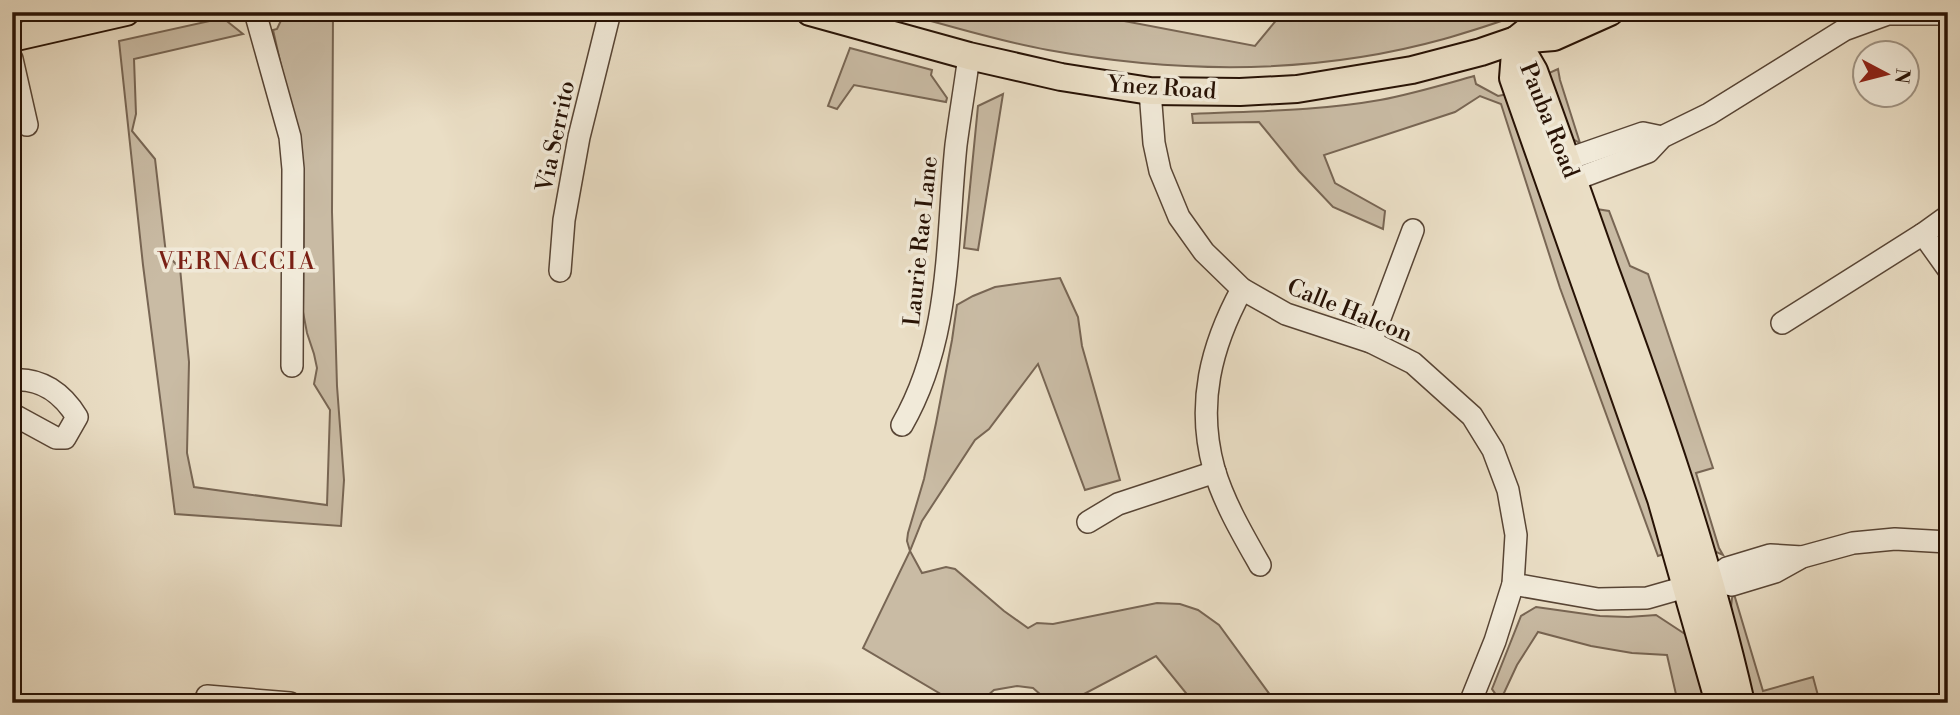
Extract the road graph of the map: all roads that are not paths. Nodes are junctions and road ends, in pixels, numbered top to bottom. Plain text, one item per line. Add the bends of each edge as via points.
1 (126, 12) edge
2 (255, 12) edge
3 (610, 12) edge
4 (810, 12) edge
5 (1556, 12) edge
6 (1948, 14) edge
7 (1618, 17) edge
8 (12, 38) edge
9 (1516, 40) junction
10 (969, 56) junction
11 (12, 59) edge
12 (1150, 91) junction
13 (27, 125) dead end
14 (1559, 174) junction
15 (1948, 216) edge
16 (1413, 230) dead end
17 (1923, 234) junction
18 (1948, 270) edge
19 (560, 271) dead end
20 (1242, 289) junction
21 (1782, 324) dead end
22 (1371, 342) junction
23 (292, 366) dead end
24 (12, 380) edge
25 (12, 414) edge
26 (902, 425) dead end
27 (1215, 472) junction
28 (1088, 522) dead end
29 (1948, 542) edge
30 (1260, 565) dead end
31 (1513, 584) junction
32 (1699, 584) junction
33 (206, 696) dead end
34 (290, 703) edge
35 (1469, 703) edge
36 (1719, 703) edge
37 (1741, 703) edge

1 - 8 main road
2 - 23 street via 290,137
3 - 19 street, Via Serrito via 579,137
4 - 10 main road, Ynez Road
5 - 9 main road, Ynez Road
6 - 14 street via 1888,14 1844,30 1709,114 1662,137 1648,152
7 - 9 main road, Ynez Road via 1554,37
9 - 12 main road, Ynez Road via 1412,70 1297,89
9 - 14 main road, Pauba Road via 1513,78
10 - 12 main road, Ynez Road
10 - 26 street, Laurie Rae Lane via 937,340 924,382
11 - 13 street
12 - 20 street, Calle Halcon via 1160,171 1179,217
14 - 32 main road, Pauba Road via 1645,377 1677,472
15 - 17 street
16 - 22 street
17 - 18 street
17 - 21 street
20 - 22 street, Calle Halcon via 1286,314
20 - 27 street via 1215,347 1208,379 1205,420
22 - 31 street, Calle Halcon via 1413,363 1472,416 1493,450 1508,490 1516,536
24 - 25 street via 48,386 77,418 65,438 56,438
27 - 28 street via 1118,504
27 - 30 street
29 - 32 street via 1895,539 1853,543 1732,585
31 - 32 street via 1598,599 1647,598
31 - 35 street, Calle Halcon
32 - 36 main road, Pauba Road
32 - 37 main road, Pauba Road
33 - 34 street

